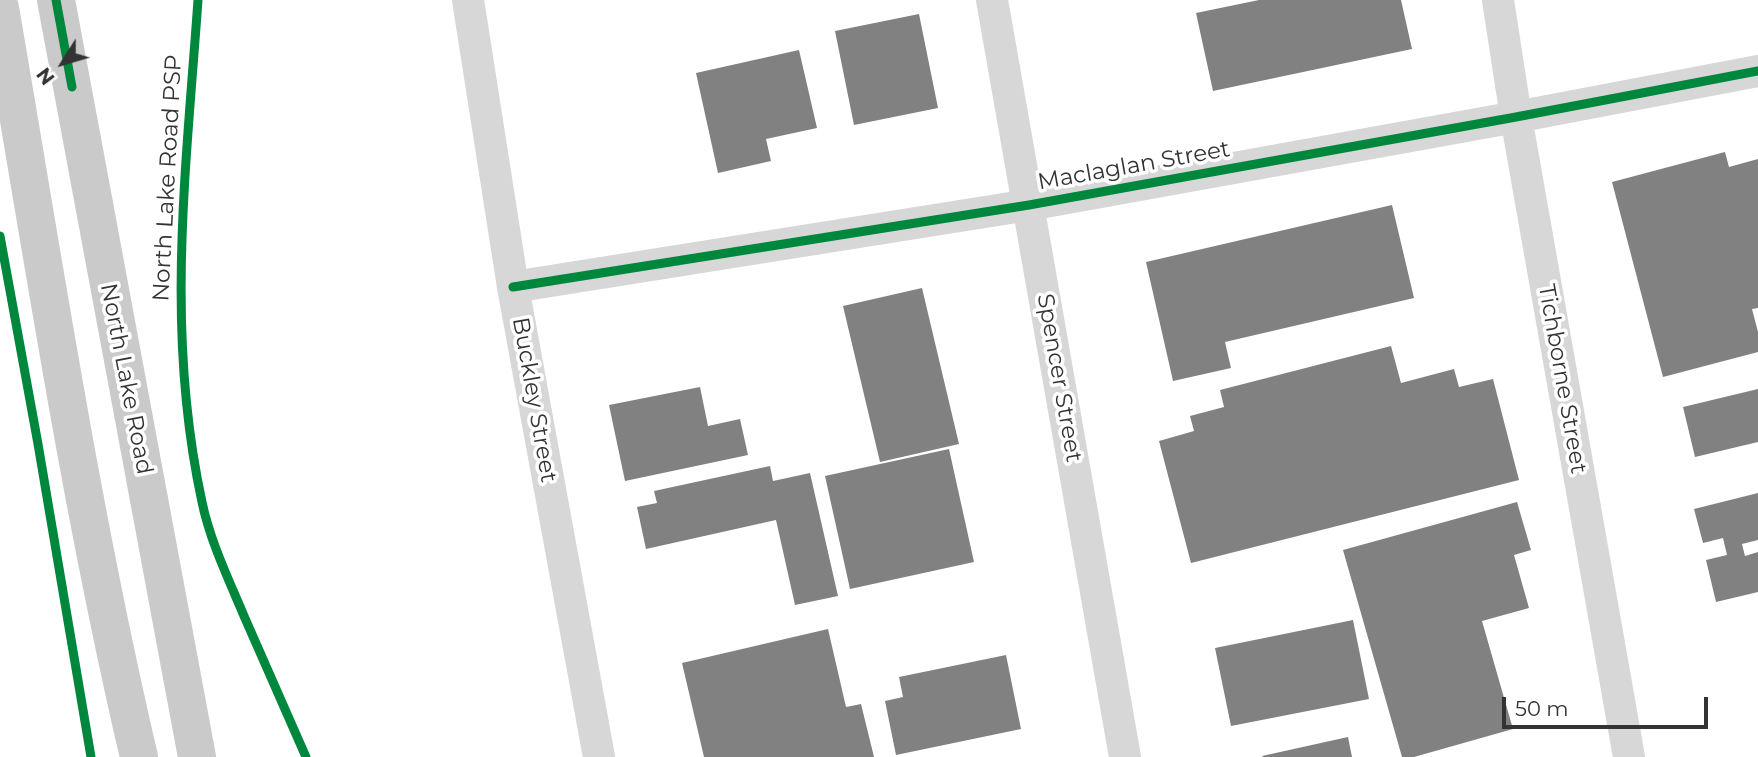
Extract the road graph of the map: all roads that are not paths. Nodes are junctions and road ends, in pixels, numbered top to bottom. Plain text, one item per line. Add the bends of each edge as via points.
1 (57, 0) edge
2 (468, 0) edge
3 (992, 0) edge
4 (1498, 0) edge
5 (0, 8) edge
6 (1758, 71) edge
7 (1516, 117) junction
8 (1029, 205) junction
9 (513, 287) junction
10 (139, 757) edge
11 (197, 757) edge
12 (599, 757) edge
13 (1125, 757) edge
14 (1629, 757) edge

1 - 11 main road, North Lake Road
2 - 9 street, Buckley Street
3 - 8 street, Spencer Street
4 - 7 street, Tichborne Street
5 - 10 main road via 85,499
6 - 7 street, Maclaglan Street
7 - 8 street, Maclaglan Street
7 - 14 street, Tichborne Street
8 - 9 street, Maclaglan Street
8 - 13 street, Spencer Street
9 - 12 street, Buckley Street

